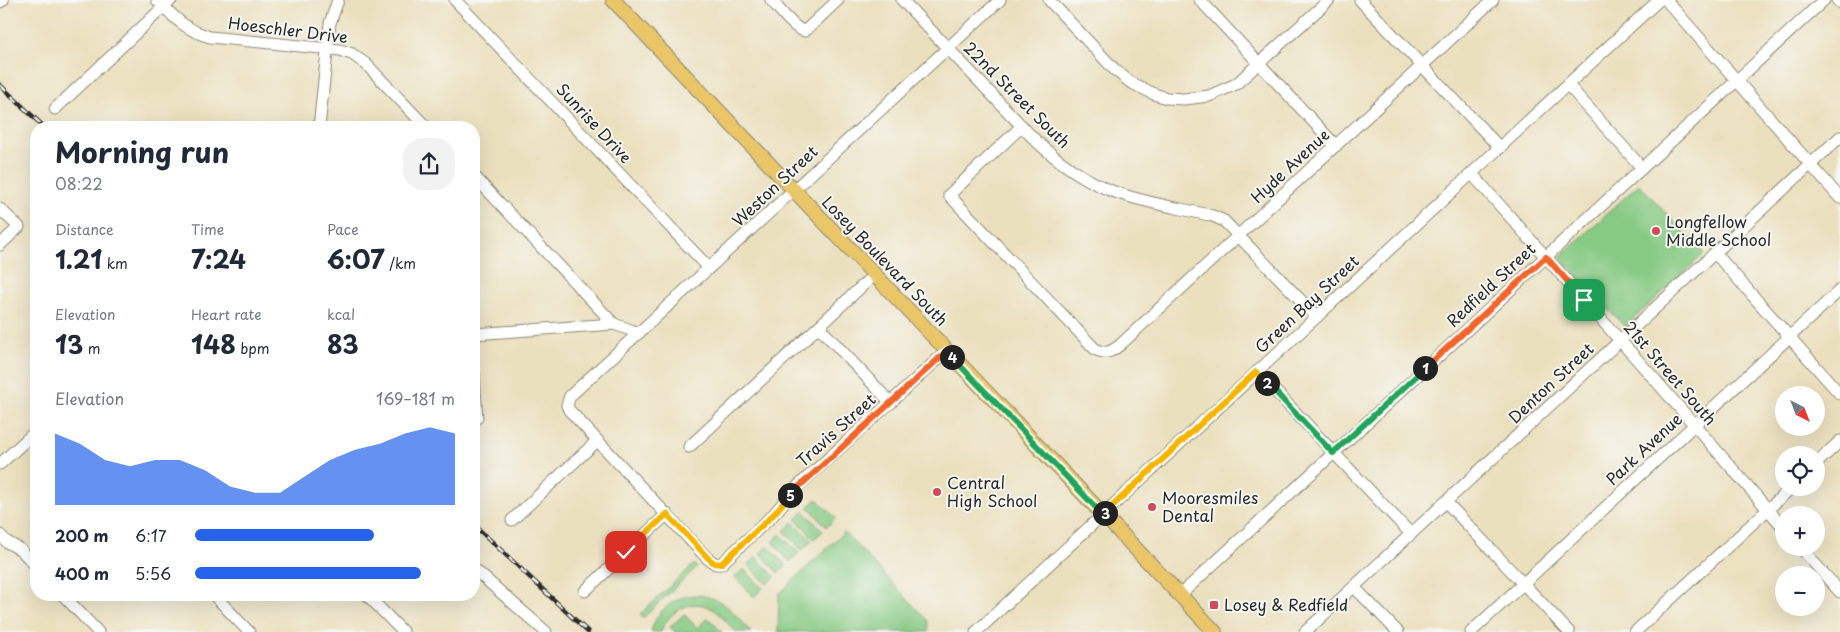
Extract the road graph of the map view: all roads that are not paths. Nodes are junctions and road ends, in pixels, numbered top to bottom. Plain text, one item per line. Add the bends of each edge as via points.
1 (338, 0) edge
2 (455, 0) edge
3 (613, 0) edge
4 (771, 0) edge
5 (838, 0) edge
6 (902, 0) edge
7 (1000, 0) edge
8 (1050, 0) edge
9 (1200, 0) edge
10 (1329, 0) edge
11 (1360, 0) edge
12 (1493, 0) edge
13 (1659, 0) edge
14 (1666, 0) edge
15 (1824, 0) edge
16 (1837, 0) edge
17 (164, 2) edge
18 (1840, 3) edge
19 (326, 48) junction
20 (948, 48) junction
21 (1260, 64) junction
22 (1423, 66) junction
23 (1737, 80) junction
24 (1568, 85) junction
25 (55, 109) dead end
26 (320, 121) edge
27 (420, 121) edge
28 (1022, 126) junction
29 (1840, 137) edge
30 (1336, 146) junction
31 (1500, 148) junction
32 (1811, 164) junction
33 (1642, 168) junction
34 (1472, 174) junction
35 (480, 182) edge
36 (794, 190) junction
37 (1840, 198) edge
38 (0, 209) edge
39 (1239, 235) junction
40 (0, 245) edge
41 (1715, 253) junction
42 (1546, 257) junction
43 (709, 268) junction
44 (874, 275) junction
45 (1840, 290) edge
46 (1317, 317) junction
47 (614, 324) junction
48 (819, 327) junction
49 (639, 333) junction
50 (480, 334) edge
51 (1790, 336) junction
52 (1621, 341) junction
53 (947, 351) junction
54 (1256, 372) junction
55 (1840, 394) edge
56 (890, 403) junction
57 (1694, 425) junction
58 (30, 436) edge
59 (597, 441) junction
60 (1840, 442) edge
61 (689, 447) dead end
62 (1333, 453) junction
63 (1825, 456) edge
64 (0, 464) edge
65 (1782, 496) edge
66 (1447, 503) junction
67 (1767, 509) junction
68 (667, 514) junction
69 (1103, 515) junction
70 (1775, 518) edge
71 (512, 520) dead end
72 (1411, 534) junction
73 (0, 535) edge
74 (1808, 556) edge
75 (30, 560) edge
76 (480, 574) edge
77 (1524, 584) junction
78 (1354, 587) junction
79 (585, 591) dead end
80 (1840, 592) edge
81 (1180, 595) junction
82 (69, 601) edge
83 (220, 601) edge
84 (373, 601) edge
85 (98, 632) edge
86 (249, 632) edge
87 (403, 632) edge
88 (546, 632) edge
89 (976, 632) edge
90 (1215, 632) edge
91 (1306, 632) edge
92 (1398, 632) edge
93 (1471, 632) edge
94 (1569, 632) edge
95 (1635, 632) edge

1 - 19 street
2 - 43 street, Sunrise Drive
3 - 36 main road, Losey Boulevard South
4 - 5 street via 796,27 805,31
6 - 20 street, 22nd Street South
7 - 20 street, Weston Street
8 - 21 street via 1115,70 1154,94 1175,99 1209,96 1236,84
9 - 21 street
10 - 21 street
11 - 22 street
12 - 22 street, Hyde Avenue
13 - 24 street, Green Bay Street
14 - 23 street
15 - 23 street, Redfield Street
16 - 18 street
17 - 19 street, Hoeschler Drive via 182,25 210,37
17 - 25 street
19 - 26 street
19 - 27 street, Hoeschler Drive via 359,57
20 - 28 street, 22nd Street South
20 - 36 street, Weston Street
21 - 30 street
22 - 30 street, Hyde Avenue
22 - 31 street
23 - 32 street
23 - 33 street, Redfield Street
24 - 31 street, Green Bay Street
24 - 33 street
28 - 39 street, 22nd Street South via 1055,158 1095,183 1135,198 1213,216
28 - 39 street, Hyde Avenue via 949,195 1095,349 1107,353 1120,345
29 - 32 street, Denton Street
30 - 39 street, Hyde Avenue
31 - 34 street, Green Bay Street
32 - 37 street
32 - 41 street, Denton Street
33 - 42 street, Redfield Street
34 - 42 street, 21st Street South
34 - 46 street, Green Bay Street
35 - 47 street
36 - 43 street, Weston Street
36 - 44 main road, Losey Boulevard South
38 - 40 street via 19,227
39 - 46 street, 22nd Street South
41 - 51 street
41 - 52 street, Denton Street
42 - 52 street, 21st Street South
42 - 62 street, Redfield Street
43 - 49 street, Weston Street
44 - 48 street
44 - 53 main road, Losey Boulevard South
45 - 51 street, Park Avenue
46 - 54 street, Green Bay Street
47 - 49 street
47 - 50 street
48 - 56 street
48 - 61 street
49 - 59 street, Weston Street via 567,402 568,408
51 - 55 street
51 - 57 street, Park Avenue
52 - 57 street, 21st Street South
52 - 66 street, Denton Street
53 - 56 street, Travis Street
53 - 69 main road, Losey Boulevard South
54 - 62 street
54 - 69 street, Green Bay Street
56 - 68 street, Travis Street via 799,485 773,515 721,564 711,562
57 - 67 street, 21st Street South
57 - 77 street, Park Avenue
58 - 64 street
59 - 68 street
59 - 71 street
60 - 63 street
62 - 72 street
62 - 81 street, Redfield Street
65 - 67 street
66 - 72 street, Denton Street
66 - 77 street
67 - 70 street, 21st Street South
67 - 95 street
68 - 79 street
69 - 81 main road, Losey Boulevard South
69 - 89 street, Green Bay Street
72 - 78 street, Denton Street
73 - 75 street
74 - 80 street
76 - 88 street
77 - 93 street, Park Avenue
77 - 94 street
78 - 91 street, Denton Street
78 - 92 street
81 - 90 main road, Losey Boulevard South
82 - 85 street
83 - 86 street
84 - 87 street

